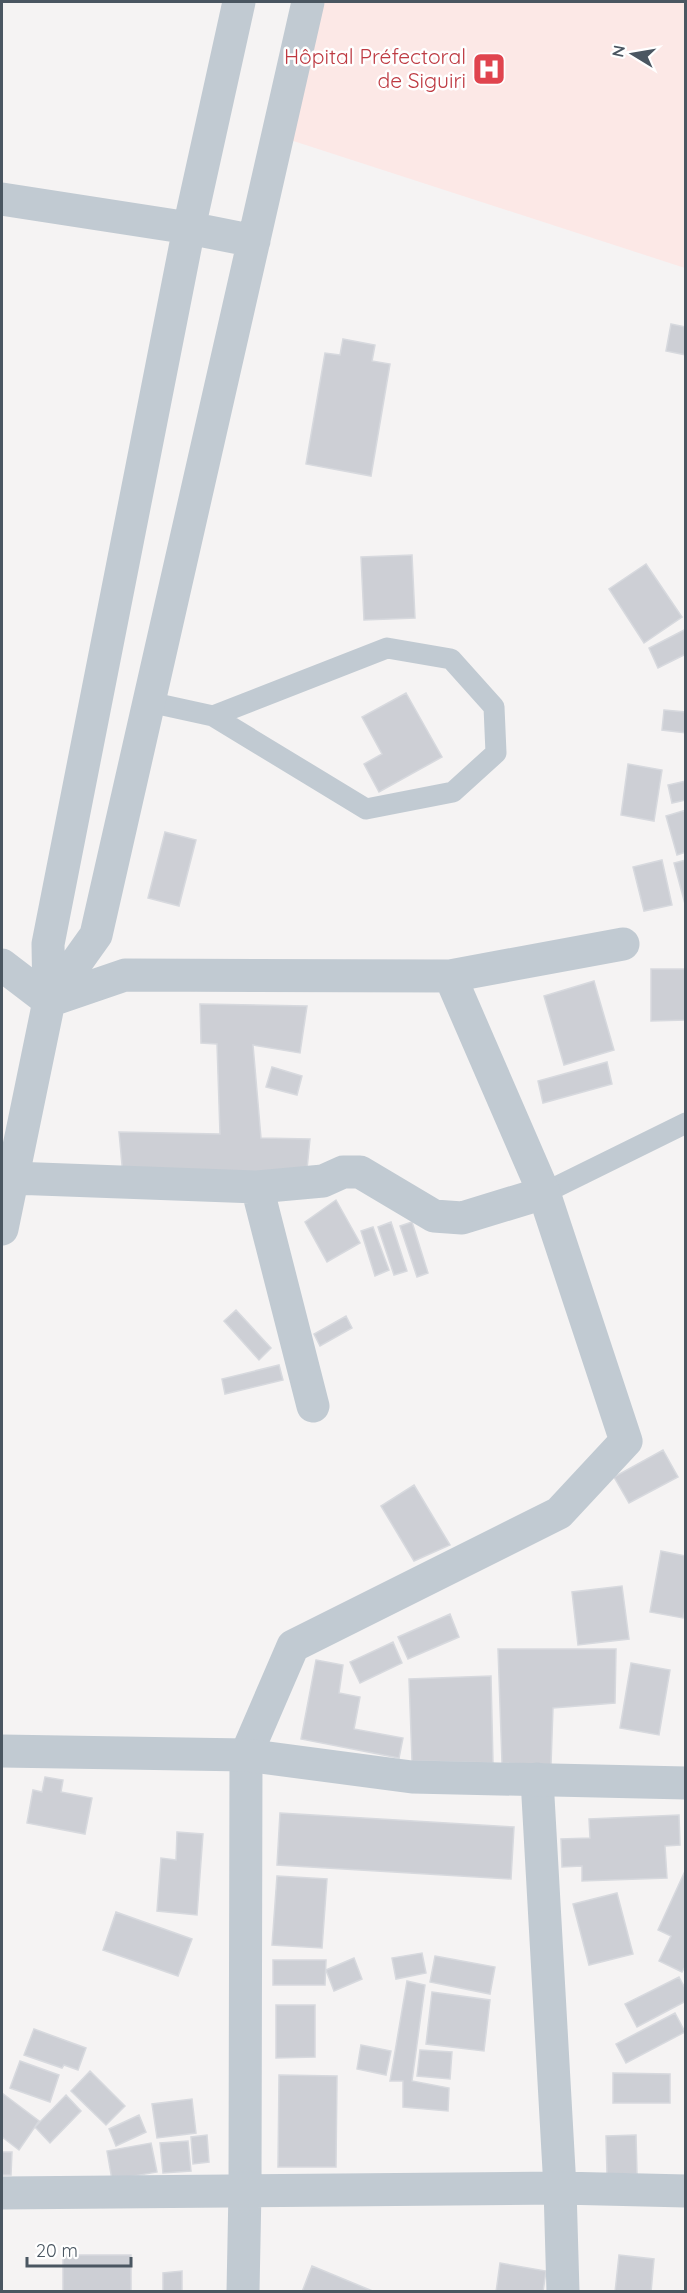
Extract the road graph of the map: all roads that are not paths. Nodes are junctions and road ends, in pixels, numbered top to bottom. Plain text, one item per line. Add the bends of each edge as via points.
1 (239, 2) edge
2 (308, 2) edge
3 (2, 200) edge
4 (189, 228) junction
5 (254, 241) junction
6 (149, 702) junction
7 (213, 716) junction
8 (623, 945) dead end
9 (2, 964) edge
10 (450, 976) junction
11 (49, 1001) junction
12 (686, 1123) edge
13 (12, 1178) junction
14 (257, 1186) junction
15 (544, 1192) junction
16 (2, 1229) edge
17 (312, 1406) dead end
18 (2, 1751) edge
19 (246, 1755) junction
20 (537, 1779) junction
21 (686, 1783) edge
22 (560, 2188) junction
23 (245, 2190) junction
24 (686, 2192) edge
25 (2, 2193) edge
26 (243, 2292) edge
27 (563, 2292) edge

1 - 4 street
2 - 5 street
3 - 4 street
4 - 5 street
4 - 11 street via 48,944
5 - 6 street
6 - 7 lane
6 - 11 street via 96,935
7 - 7 lane via 366,809 453,792 496,753 494,707 451,658 387,648
8 - 10 street
9 - 11 street
10 - 11 street via 124,975
10 - 15 street
11 - 13 street
12 - 15 lane
13 - 14 street
13 - 16 street
14 - 15 street via 322,1181 344,1172 360,1172 434,1216 462,1218
14 - 17 street
15 - 19 street via 626,1442 559,1513 293,1646
18 - 19 street
19 - 20 street via 412,1777
19 - 23 street
20 - 21 street
20 - 22 street
22 - 23 street
22 - 24 street
22 - 27 street
23 - 25 street
23 - 26 street

